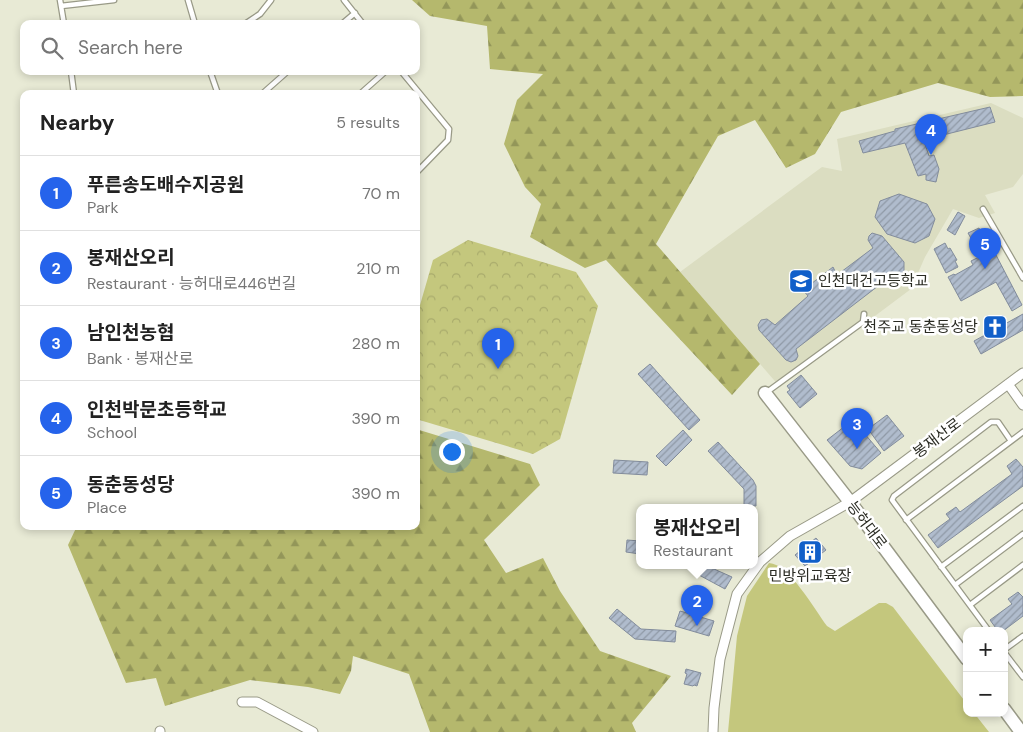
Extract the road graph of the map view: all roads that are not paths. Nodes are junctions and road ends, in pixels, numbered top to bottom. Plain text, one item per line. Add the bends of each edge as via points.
1 (60, 0) edge
2 (114, 0) edge
3 (188, 0) edge
4 (272, 0) edge
5 (344, 0) edge
6 (61, 6) junction
7 (355, 12) junction
8 (63, 20) edge
9 (194, 20) edge
10 (251, 20) edge
11 (346, 20) edge
12 (361, 20) edge
13 (72, 75) edge
14 (211, 75) edge
15 (283, 75) edge
16 (381, 75) edge
17 (404, 75) edge
18 (73, 90) edge
19 (217, 90) edge
20 (267, 90) edge
21 (365, 90) edge
22 (417, 90) edge
23 (420, 94) edge
24 (420, 169) edge
25 (983, 209) dead end
26 (1023, 278) edge
27 (864, 314) dead end
28 (1023, 373) edge
29 (1008, 384) junction
30 (765, 393) joint
31 (1023, 405) edge
32 (1023, 432) edge
33 (1011, 441) junction
34 (850, 502) junction
35 (1023, 506) edge
36 (906, 520) junction
37 (1023, 534) edge
38 (758, 565) edge
39 (1023, 565) edge
40 (941, 567) junction
41 (755, 569) edge
42 (954, 585) junction
43 (970, 605) junction
44 (986, 627) edge
45 (1023, 636) edge
46 (1008, 648) edge
47 (963, 654) edge
48 (1008, 656) edge
49 (1023, 665) edge
50 (1018, 669) junction
51 (1023, 676) edge
52 (242, 702) dead end
53 (1008, 714) edge
54 (313, 732) edge
55 (713, 732) edge
56 (1021, 732) edge

1 - 6 lane
2 - 6 lane
3 - 9 lane
4 - 10 lane
5 - 7 lane
6 - 8 lane
7 - 11 lane
7 - 12 lane
13 - 18 lane
14 - 19 lane
15 - 20 lane
16 - 21 lane
17 - 22 lane
23 - 24 lane via 449,129 448,140
25 - 26 lane
27 - 30 lane via 863,322
28 - 29 street, 봉재산로
29 - 31 street
29 - 34 street, 봉재산로
30 - 34 main road, 능허대로
32 - 33 lane
33 - 36 lane
33 - 36 lane via 998,422 991,422 894,496 892,500
34 - 38 street, 봉재산로 via 790,536
34 - 47 main road, 능허대로
35 - 40 lane
36 - 40 lane
37 - 42 lane
39 - 43 lane
40 - 42 lane
41 - 55 street, 봉재산로 via 738,594 720,659
42 - 43 lane
43 - 44 lane
45 - 46 lane
48 - 50 lane
49 - 50 lane
50 - 51 lane
52 - 54 street via 257,702
53 - 56 main road

